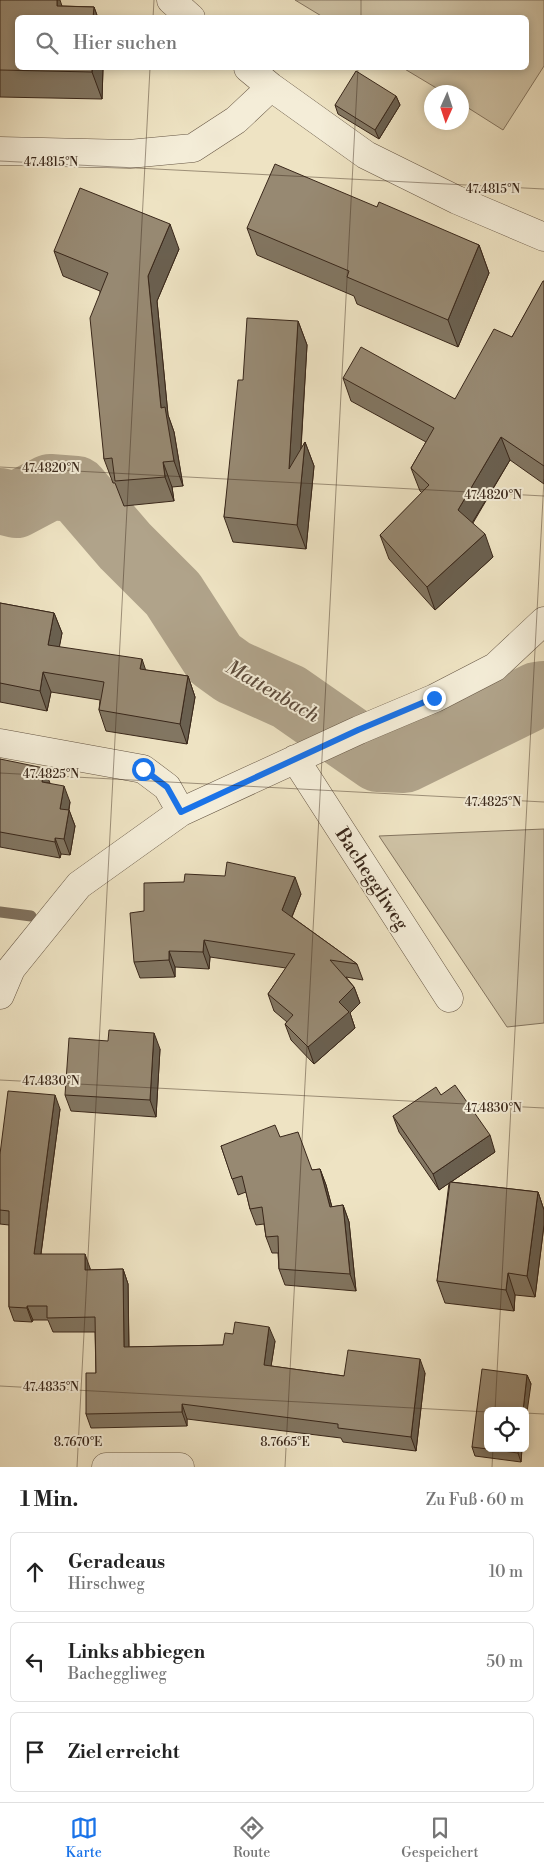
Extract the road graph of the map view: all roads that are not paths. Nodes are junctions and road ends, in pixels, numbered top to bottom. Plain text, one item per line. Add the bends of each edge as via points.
1 (171, 0) edge
2 (188, 15) edge
3 (250, 70) edge
4 (270, 87) junction
5 (0, 151) edge
6 (544, 237) edge
7 (544, 622) edge
8 (0, 743) edge
9 (295, 760) junction
10 (181, 812) junction
11 (0, 995) edge
12 (449, 998) dead end
13 (106, 1467) edge
14 (180, 1467) edge

1 - 2 street
3 - 4 street
4 - 5 street via 236,120 194,148 129,154
4 - 6 street via 366,155 457,200
7 - 9 street via 495,667
8 - 10 street via 143,769 167,787
9 - 10 street
9 - 12 street, Bacheggliweg
10 - 11 street via 79,885 11,969
13 - 14 street

